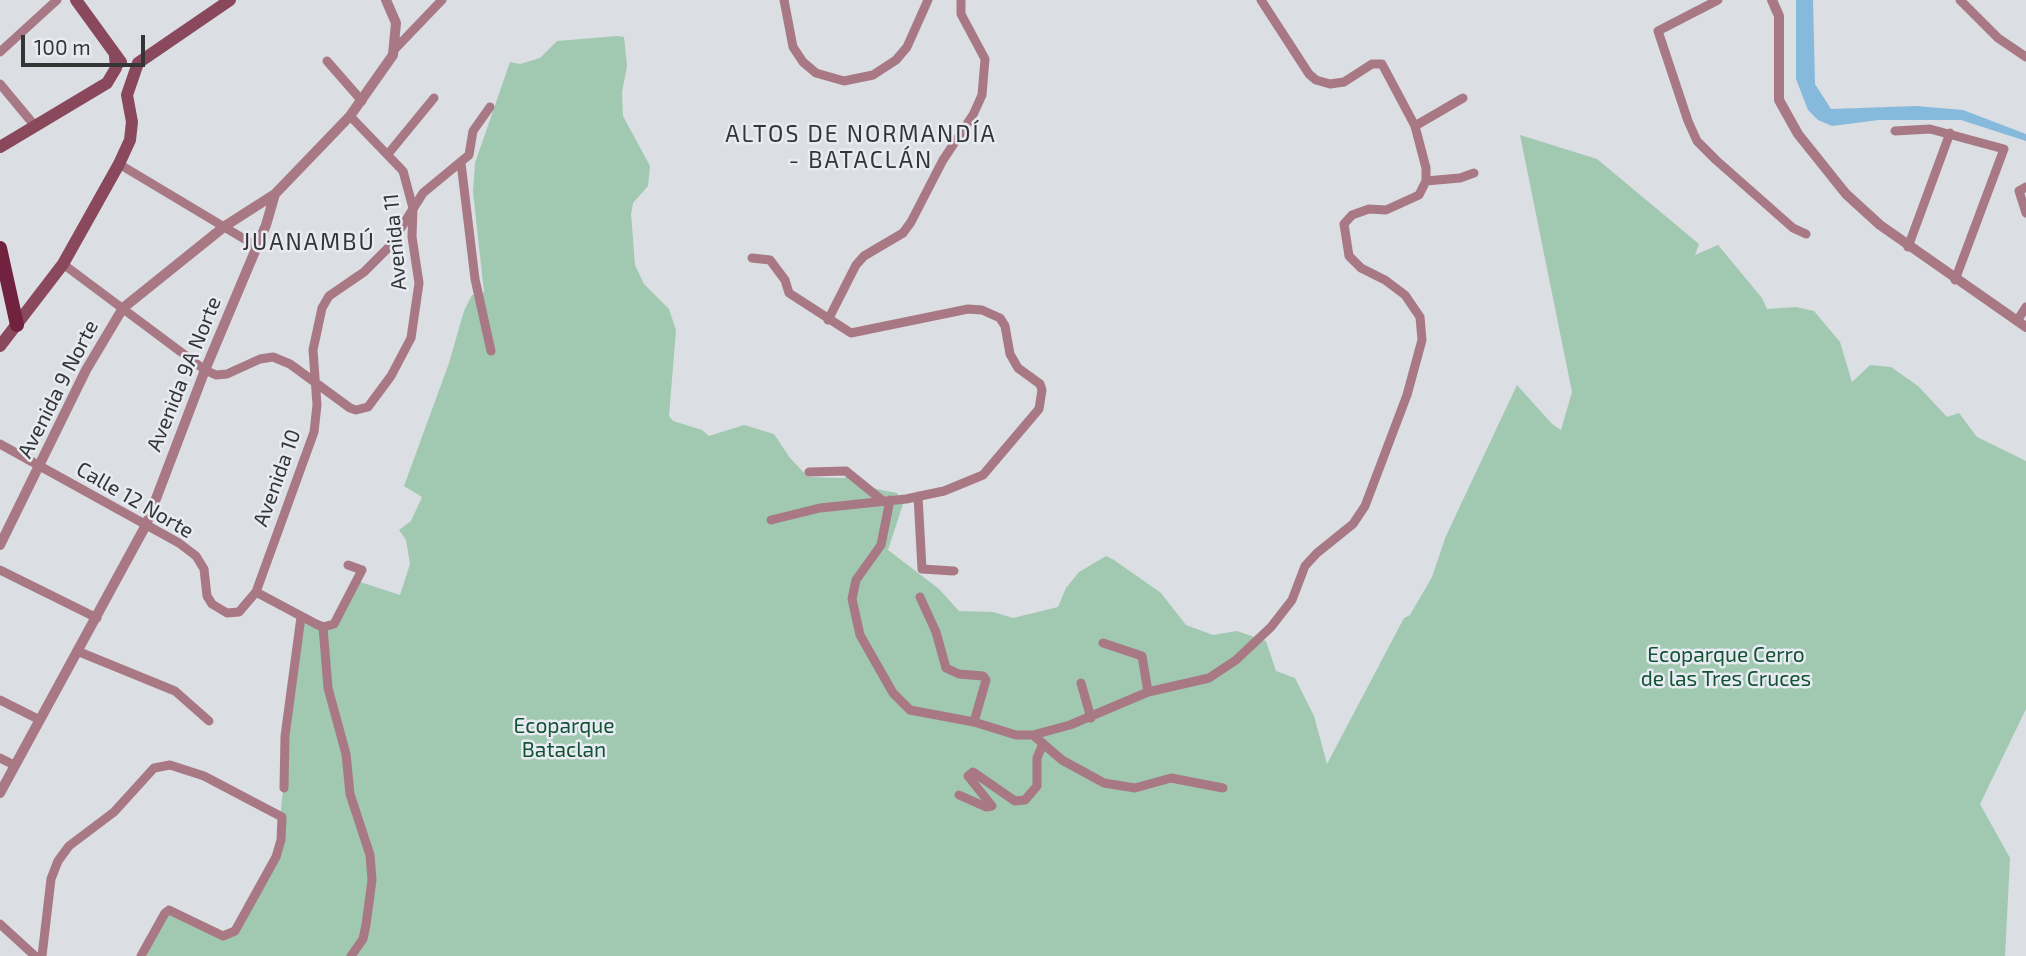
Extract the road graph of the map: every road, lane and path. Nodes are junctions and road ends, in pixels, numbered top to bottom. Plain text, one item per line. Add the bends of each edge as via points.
1 (57, 0) edge
2 (76, 0) edge
3 (230, 0) edge
4 (386, 0) edge
5 (442, 0) edge
6 (784, 0) edge
7 (928, 0) edge
8 (961, 0) edge
9 (1261, 0) edge
10 (1718, 0) edge
11 (1772, 0) edge
12 (1960, 0) edge
13 (395, 49) junction
14 (0, 52) edge
15 (115, 56) junction
16 (2026, 57) edge
17 (327, 61) dead end
18 (138, 63) junction
19 (107, 83) junction
20 (0, 84) edge
21 (127, 95) junction
22 (434, 98) dead end
23 (1463, 98) dead end
24 (362, 101) junction
25 (490, 107) dead end
26 (350, 117) junction
27 (35, 126) junction
28 (1415, 126) junction
29 (1895, 131) dead end
30 (1950, 133) junction
31 (0, 147) edge
32 (388, 154) junction
33 (461, 163) junction
34 (119, 164) junction
35 (1474, 173) dead end
36 (1426, 181) junction
37 (2026, 187) edge
38 (275, 194) junction
39 (413, 208) junction
40 (2026, 212) edge
41 (225, 226) junction
42 (1806, 234) dead end
43 (256, 246) junction
44 (1909, 247) junction
45 (1, 255) edge
46 (752, 258) dead end
47 (63, 264) junction
48 (1955, 280) junction
49 (2026, 307) edge
50 (123, 308) junction
51 (828, 320) junction
52 (2021, 324) edge
53 (17, 325) junction
54 (0, 346) edge
55 (491, 351) dead end
56 (205, 370) junction
57 (315, 381) junction
58 (0, 444) edge
59 (39, 467) junction
60 (810, 472) dead end
61 (918, 496) junction
62 (886, 500) junction
63 (771, 520) dead end
64 (146, 525) junction
65 (0, 545) edge
66 (348, 565) dead end
67 (0, 570) edge
68 (954, 571) dead end
69 (256, 592) junction
70 (920, 597) dead end
71 (301, 617) junction
72 (97, 618) junction
73 (323, 627) junction
74 (1103, 643) dead end
75 (77, 651) junction
76 (1081, 683) dead end
77 (1148, 692) junction
78 (0, 700) edge
79 (1091, 719) junction
80 (40, 720) junction
81 (209, 722) dead end
82 (974, 722) junction
83 (1032, 735) junction
84 (1042, 746) junction
85 (0, 758) edge
86 (14, 765) junction
87 (284, 788) dead end
88 (1223, 788) dead end
89 (0, 793) edge
90 (959, 795) dead end
91 (0, 924) edge
92 (35, 956) edge
93 (42, 956) edge
94 (141, 956) edge
95 (351, 956) edge

1 - 14 street
2 - 15 main road
3 - 18 main road
4 - 13 street via 396,23
5 - 13 street, Avenida 9A Norte
6 - 7 street via 793,47 803,62 816,73 844,81 873,75 896,60 907,47
8 - 51 street via 961,14 985,59 982,95 911,222 903,233 856,265
9 - 28 street via 1308,74 1337,83 1372,64 1382,64
10 - 42 street via 1658,31 1688,121 1697,141 1716,160 1793,228
11 - 44 street via 1779,16 1779,100 1787,120 1846,194
12 - 16 street via 1998,38
13 - 24 street, Avenida 9A Norte
15 - 18 main road via 125,64
15 - 19 main road via 116,68
17 - 24 street
18 - 21 main road
19 - 21 main road via 121,87
19 - 27 main road
20 - 27 street
21 - 34 main road via 131,132
22 - 32 street
23 - 28 street
24 - 26 street, Avenida 9A Norte
25 - 33 street via 473,131 469,155
26 - 32 street, Avenida 11
26 - 38 street, Avenida 9A Norte
27 - 31 main road
28 - 36 street
29 - 30 street
30 - 44 street
30 - 48 street via 2004,149
32 - 39 street, Avenida 11 via 403,171
33 - 39 street, Avenida 10 via 423,193
33 - 55 street via 475,279
34 - 41 street
34 - 47 main road
35 - 36 street
36 - 77 street via 1419,195 1403,204 1369,209 1344,224 1349,256 1405,295 1420,317 1422,340 1407,396 1365,506 1353,524 1305,566 1292,600 1236,660 1209,678
37 - 40 street via 2019,191
38 - 41 street, Avenida 9 Norte
38 - 43 street, Avenida 9A Norte
39 - 57 street, Avenida 10 via 389,247 364,272 329,296 322,308 313,350
39 - 57 street, Avenida 11 via 419,283 411,338 376,400 362,410 350,408
41 - 43 street
41 - 50 street, Avenida 9 Norte
43 - 56 street, Avenida 9A Norte
44 - 48 street
45 - 53 main road
46 - 51 street via 770,260 789,293
47 - 50 street
47 - 53 main road
48 - 52 street
49 - 52 street
50 - 56 street
50 - 59 street, Avenida 9 Norte via 86,370
51 - 61 street via 859,334 950,312 982,310 1000,318 1018,368 1040,384 1039,409 983,475
53 - 54 main road
56 - 57 street via 227,374 272,358
56 - 64 street, Avenida 9A Norte
57 - 69 street, Avenida 10 via 314,432
58 - 59 street, Calle 12 Norte
59 - 64 street, Calle 12 Norte
59 - 65 street, Avenida 9 Norte
60 - 62 street via 846,471
61 - 62 street
61 - 68 street via 922,569
62 - 63 street
62 - 82 street via 881,545 856,580 852,600 860,635 893,693 911,709
64 - 69 street, Calle 12 Norte via 196,556 204,569 207,596 218,609 239,612
64 - 72 street, Avenida 9A Norte
66 - 73 street via 362,570 342,613 334,624
67 - 72 street
69 - 71 street
70 - 82 street via 946,668 986,680
71 - 73 street
71 - 87 street via 285,736
72 - 75 street, Avenida 9A Norte
73 - 95 street via 328,688 346,754 351,794 370,855 366,925
74 - 77 street via 1142,656
75 - 80 street, Avenida 9A Norte
75 - 81 street via 175,691
76 - 79 street
77 - 79 street
78 - 80 street
79 - 83 street
80 - 86 street, Avenida 9A Norte
82 - 83 street
83 - 84 street
84 - 88 street via 1104,783 1120,787 1135,788 1171,778
84 - 90 street via 1037,786 1025,800 1015,801 973,772 968,776 992,806
85 - 86 street
86 - 89 street, Avenida 9A Norte
91 - 92 street
93 - 94 street via 51,879 58,861 69,846 114,812 154,768 170,765 204,776 282,817 276,857 235,931 223,936 169,911

